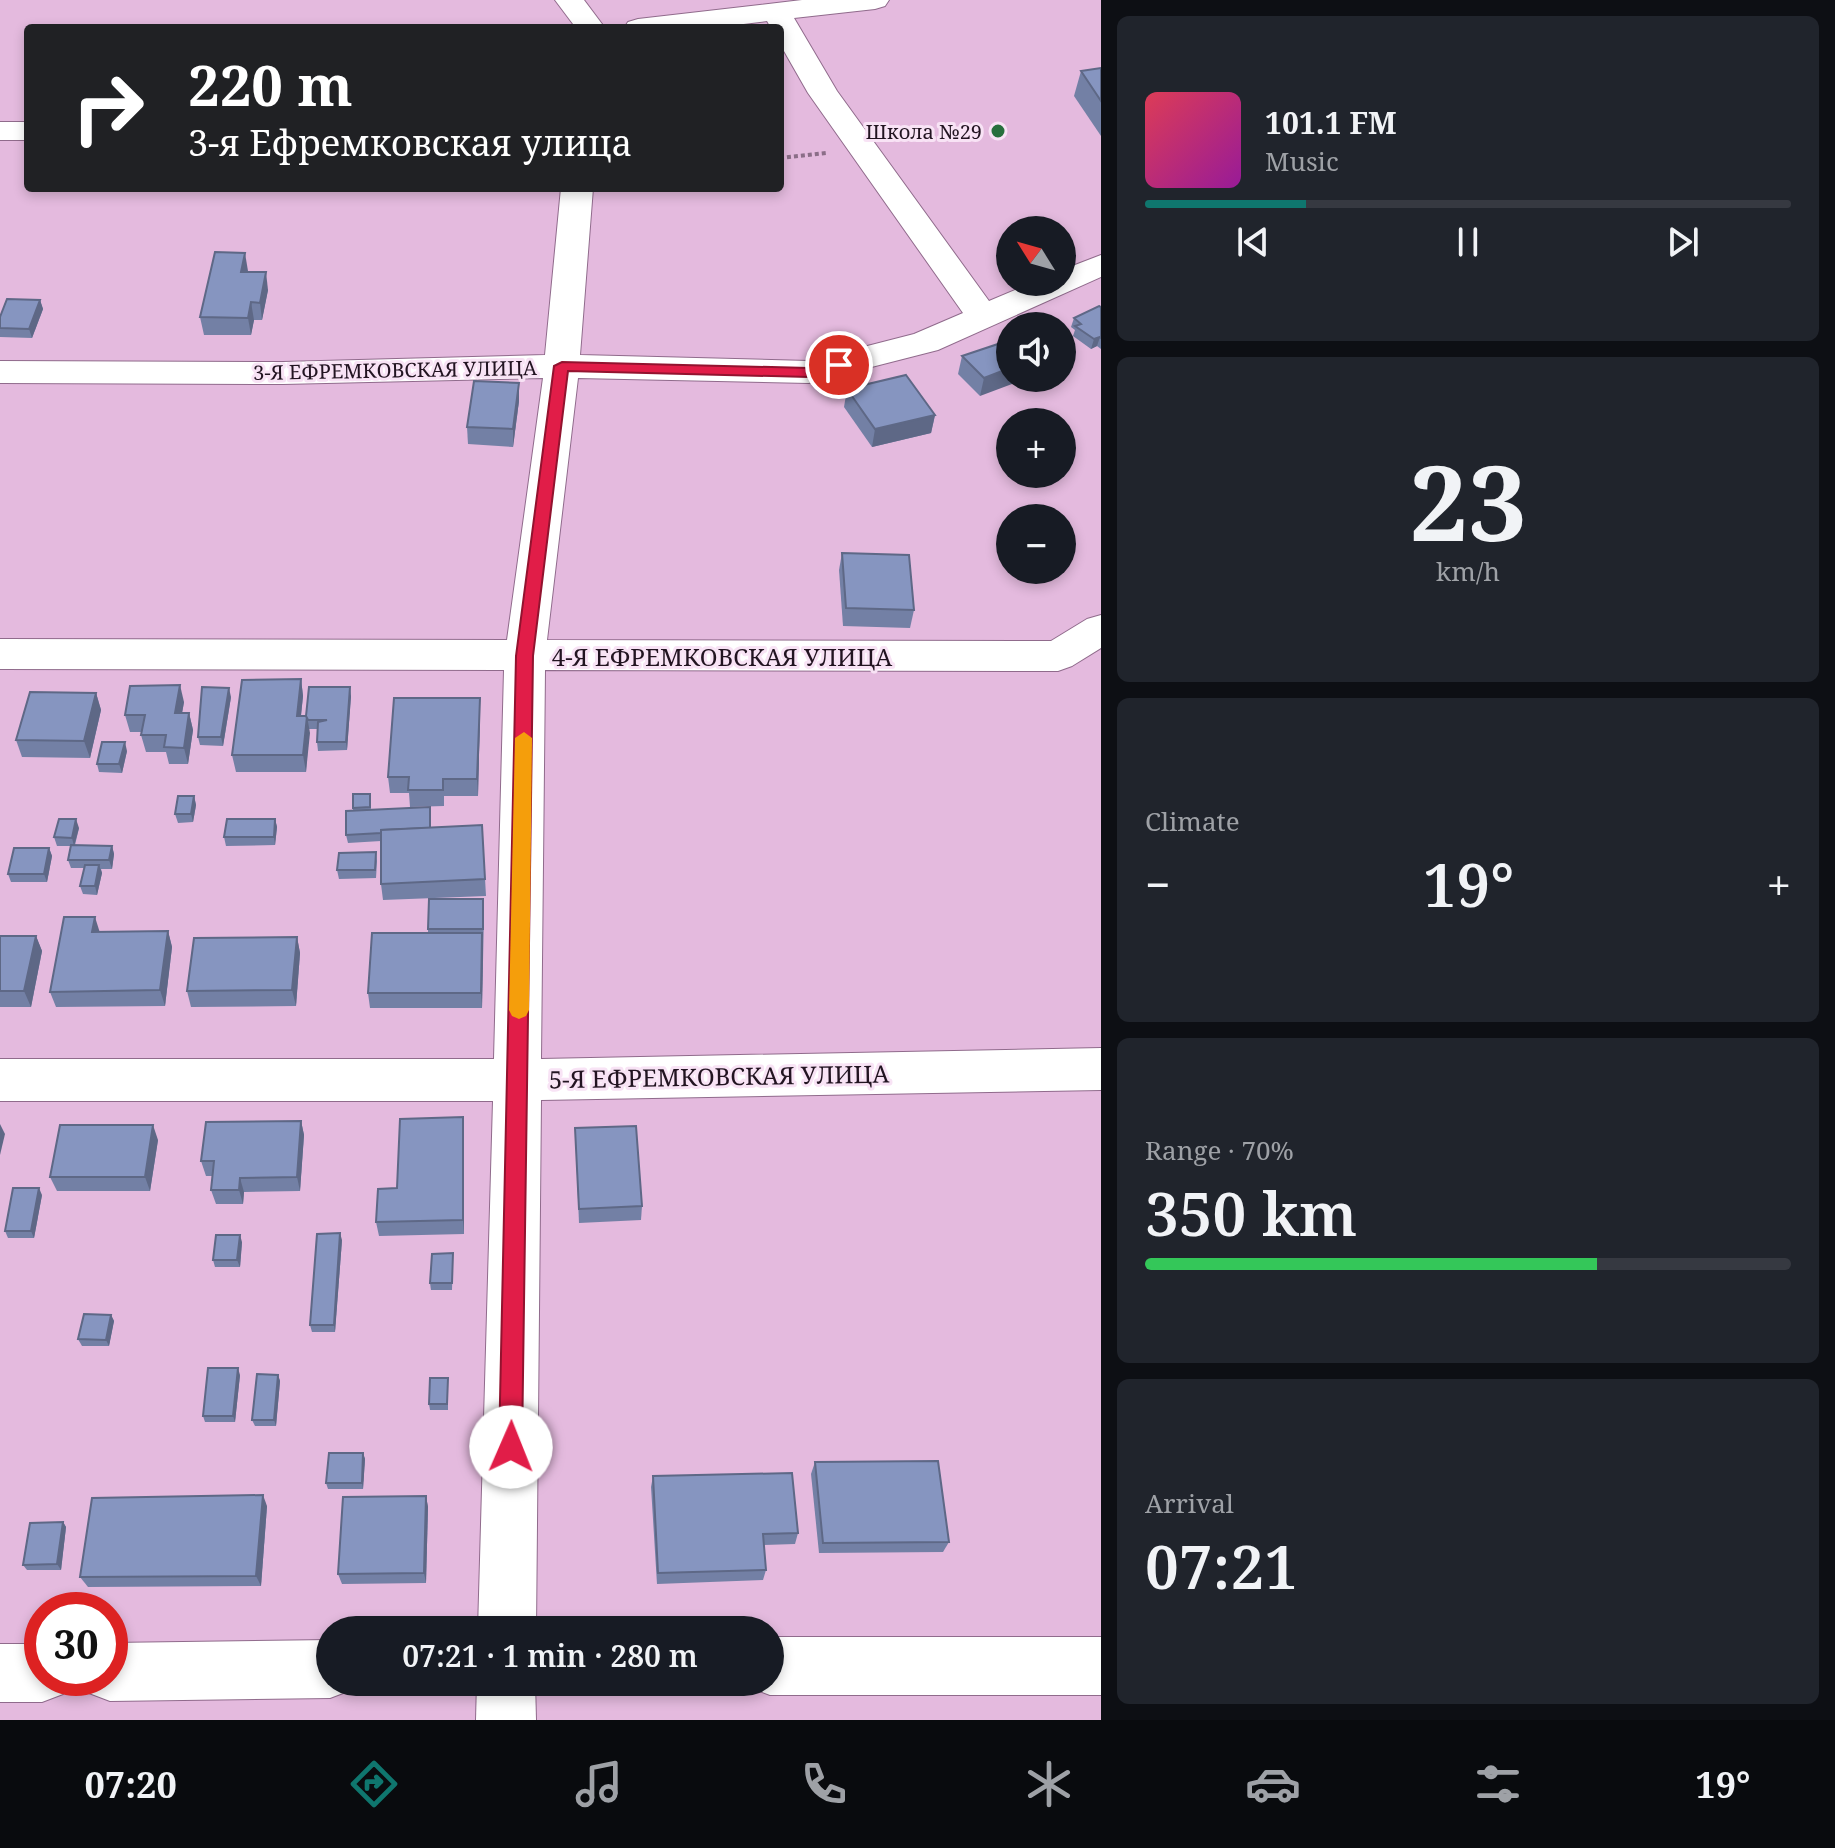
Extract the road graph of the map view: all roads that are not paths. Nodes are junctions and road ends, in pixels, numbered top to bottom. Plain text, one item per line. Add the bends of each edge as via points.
1 (569, 0) edge
2 (875, 0) edge
3 (776, 12) junction
4 (588, 24) edge
5 (672, 24) edge
6 (783, 24) edge
7 (784, 26) edge
8 (0, 131) edge
9 (24, 131) edge
10 (577, 192) edge
11 (1101, 265) edge
12 (983, 317) junction
13 (562, 366) junction
14 (0, 372) edge
15 (1101, 629) edge
16 (0, 654) edge
17 (525, 656) junction
18 (1101, 1069) edge
19 (0, 1080) edge
20 (518, 1080) junction
21 (507, 1616) edge
22 (784, 1666) edge
23 (1101, 1666) edge
24 (316, 1669) edge
25 (128, 1672) edge
26 (0, 1673) edge
27 (24, 1673) edge
28 (506, 1696) edge
29 (506, 1720) edge

1 - 4 street
2 - 3 street
3 - 5 street
3 - 6 street
7 - 12 street via 823,93
8 - 9 street
10 - 13 street
11 - 12 street, 3-Я ЕФРЕМКОВСКАЯ УЛИЦА
12 - 13 street, 3-Я ЕФРЕМКОВСКАЯ УЛИЦА via 926,342 809,372
13 - 14 street, 3-Я ЕФРЕМКОВСКАЯ УЛИЦА via 283,373
13 - 17 street
15 - 17 street, 4-Я ЕФРЕМКОВСКАЯ УЛИЦА via 1058,656
16 - 17 street, 4-Я ЕФРЕМКОВСКАЯ УЛИЦА
17 - 20 street
18 - 20 street, 5-Я ЕФРЕМКОВСКАЯ УЛИЦА
19 - 20 street, 5-Я ЕФРЕМКОВСКАЯ УЛИЦА
20 - 21 street
22 - 23 street
24 - 25 street
26 - 27 street
28 - 29 street

